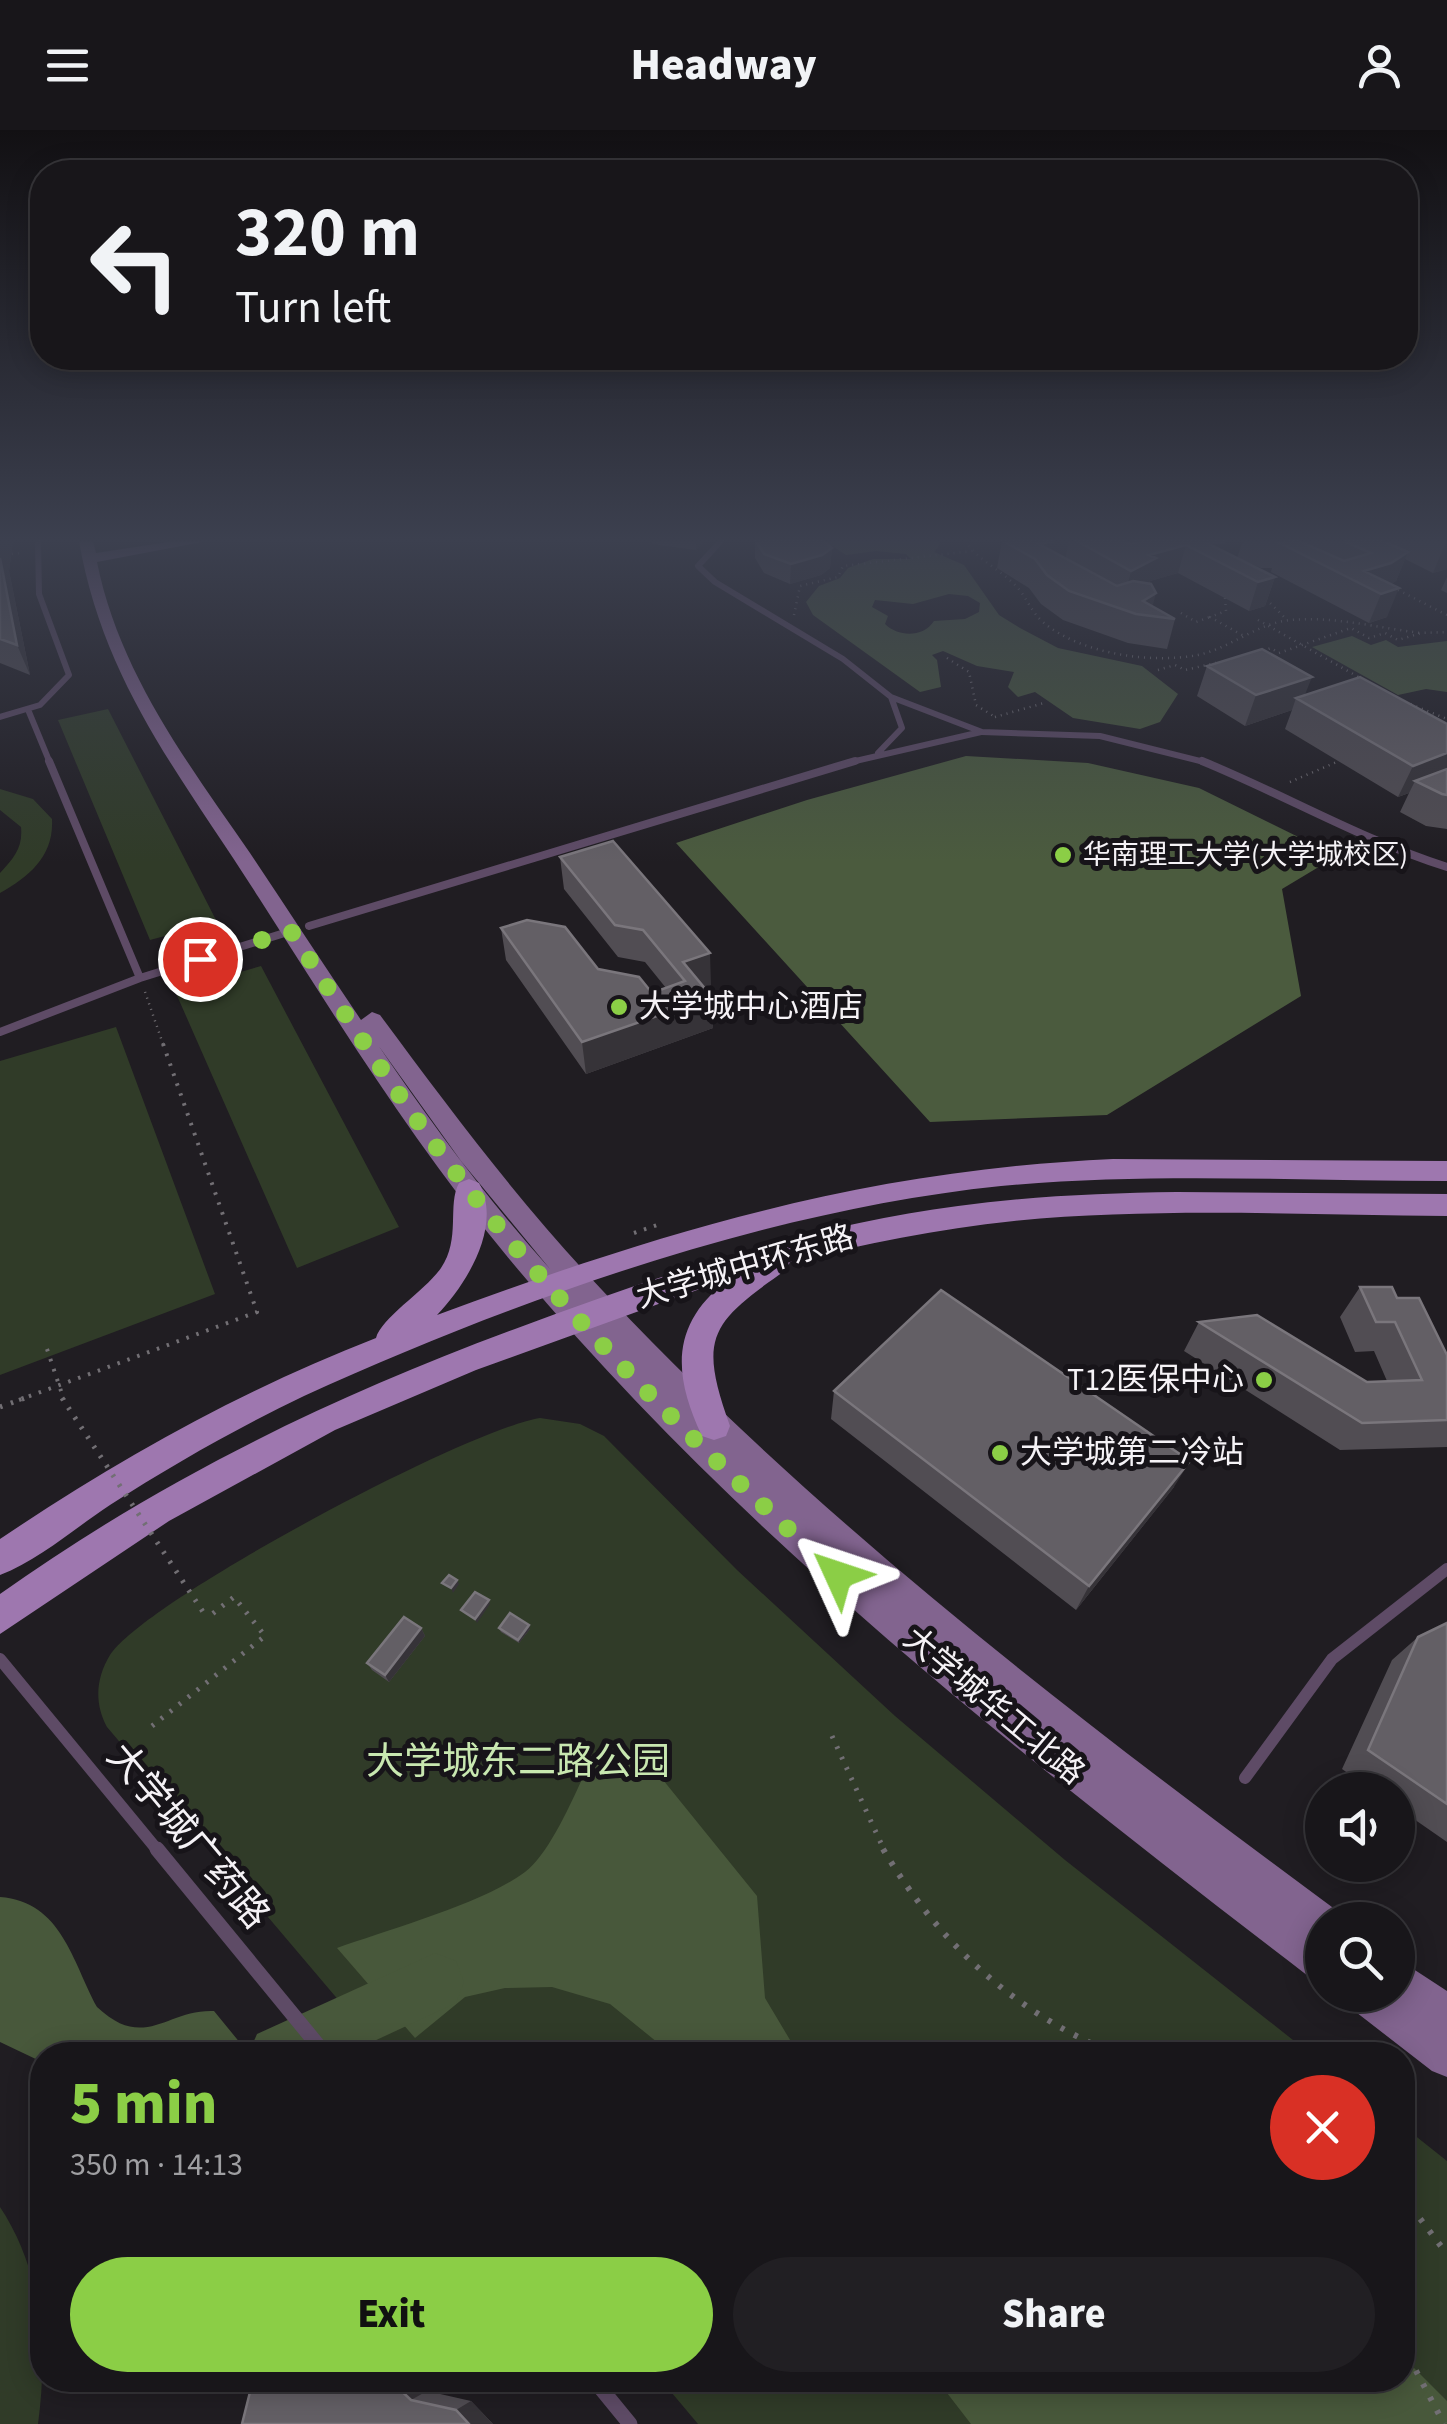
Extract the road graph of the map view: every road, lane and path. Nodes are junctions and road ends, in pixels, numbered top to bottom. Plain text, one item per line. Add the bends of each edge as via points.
1 (59, 648) edge
2 (115, 648) edge
3 (824, 648) edge
4 (1101, 648) edge
5 (1222, 648) edge
6 (1271, 648) edge
7 (1306, 648) edge
8 (1257, 652) edge
9 (947, 658) dead end
10 (1230, 660) edge
11 (1158, 670) dead end
12 (1368, 682) edge
13 (890, 697) junction
14 (1402, 701) edge
15 (1044, 703) dead end
16 (29, 712) junction
17 (1434, 713) junction
18 (0, 718) edge
19 (1418, 718) edge
20 (1447, 719) edge
21 (982, 732) junction
22 (878, 754) junction
23 (1338, 761) dead end
24 (1280, 793) junction
25 (1447, 867) edge
26 (300, 929) junction
27 (140, 978) junction
28 (0, 1032) edge
29 (1447, 1171) edge
30 (469, 1190) junction
31 (1447, 1205) edge
32 (806, 1246) junction
33 (560, 1282) junction
34 (588, 1314) junction
35 (47, 1349) dead end
36 (364, 1356) junction
37 (0, 1407) edge
38 (714, 1426) junction
39 (0, 1559) edge
40 (1447, 1569) edge
41 (0, 1616) edge
42 (0, 1659) edge
43 (152, 1726) dead end
44 (832, 1736) dead end
45 (1245, 1778) dead end
46 (1305, 1911) edge
47 (1305, 1949) edge
48 (1415, 1992) edge
49 (1389, 2012) edge
50 (1447, 2016) edge
51 (315, 2042) edge
52 (1091, 2042) edge
53 (1447, 2056) edge
54 (1415, 2213) edge
55 (1447, 2254) edge
56 (1415, 2369) edge
57 (604, 2392) edge
58 (630, 2424) edge
59 (1444, 2424) edge

1 - 16 lane via 69,676 56,695
2 - 26 main road, 大学城华工北路 via 134,689
3 - 13 lane
4 - 5 path via 1151,657
6 - 8 path
7 - 12 path
9 - 15 path via 968,672 976,705 995,717
10 - 11 path
13 - 21 lane
13 - 22 lane via 902,728
14 - 17 path
16 - 18 lane
16 - 27 lane
17 - 19 path
17 - 20 path
21 - 22 lane
21 - 24 lane via 1100,736 1198,759
22 - 26 lane
23 - 24 path via 1294,778
24 - 25 lane via 1388,848
26 - 27 lane
26 - 30 main road, 大学城华工北路 via 403,1100
26 - 33 main road, 大学城华工北路
27 - 28 lane
27 - 37 path via 257,1312
29 - 33 main road, 大学城中环东路 via 1178,1168 998,1176 762,1218
30 - 33 main road, 大学城华工北路
30 - 36 main road via 471,1237 455,1274 416,1316
31 - 32 main road, 大学城中环东路 via 1082,1205 939,1220
32 - 34 main road, 大学城中环东路
32 - 38 main road via 733,1292 702,1325 696,1372
33 - 34 main road, 大学城华工北路
33 - 36 main road, 大学城中环东路
34 - 38 main road, 大学城华工北路
34 - 41 main road, 大学城中环东路 via 357,1404 236,1464
34 - 47 main road, 大学城华工北路 via 665,1412 864,1597 1071,1770
35 - 43 path, bridge via 60,1394 207,1618 234,1597 264,1636
36 - 39 main road, 大学城中环东路 via 215,1425
38 - 46 main road, 大学城华工北路 via 973,1656
40 - 45 lane via 1332,1659
42 - 51 lane, 大学城广药路
44 - 52 path via 884,1851 936,1929 981,1977 1038,2017
48 - 50 main road
49 - 53 main road
54 - 55 path
56 - 59 path
57 - 58 lane

